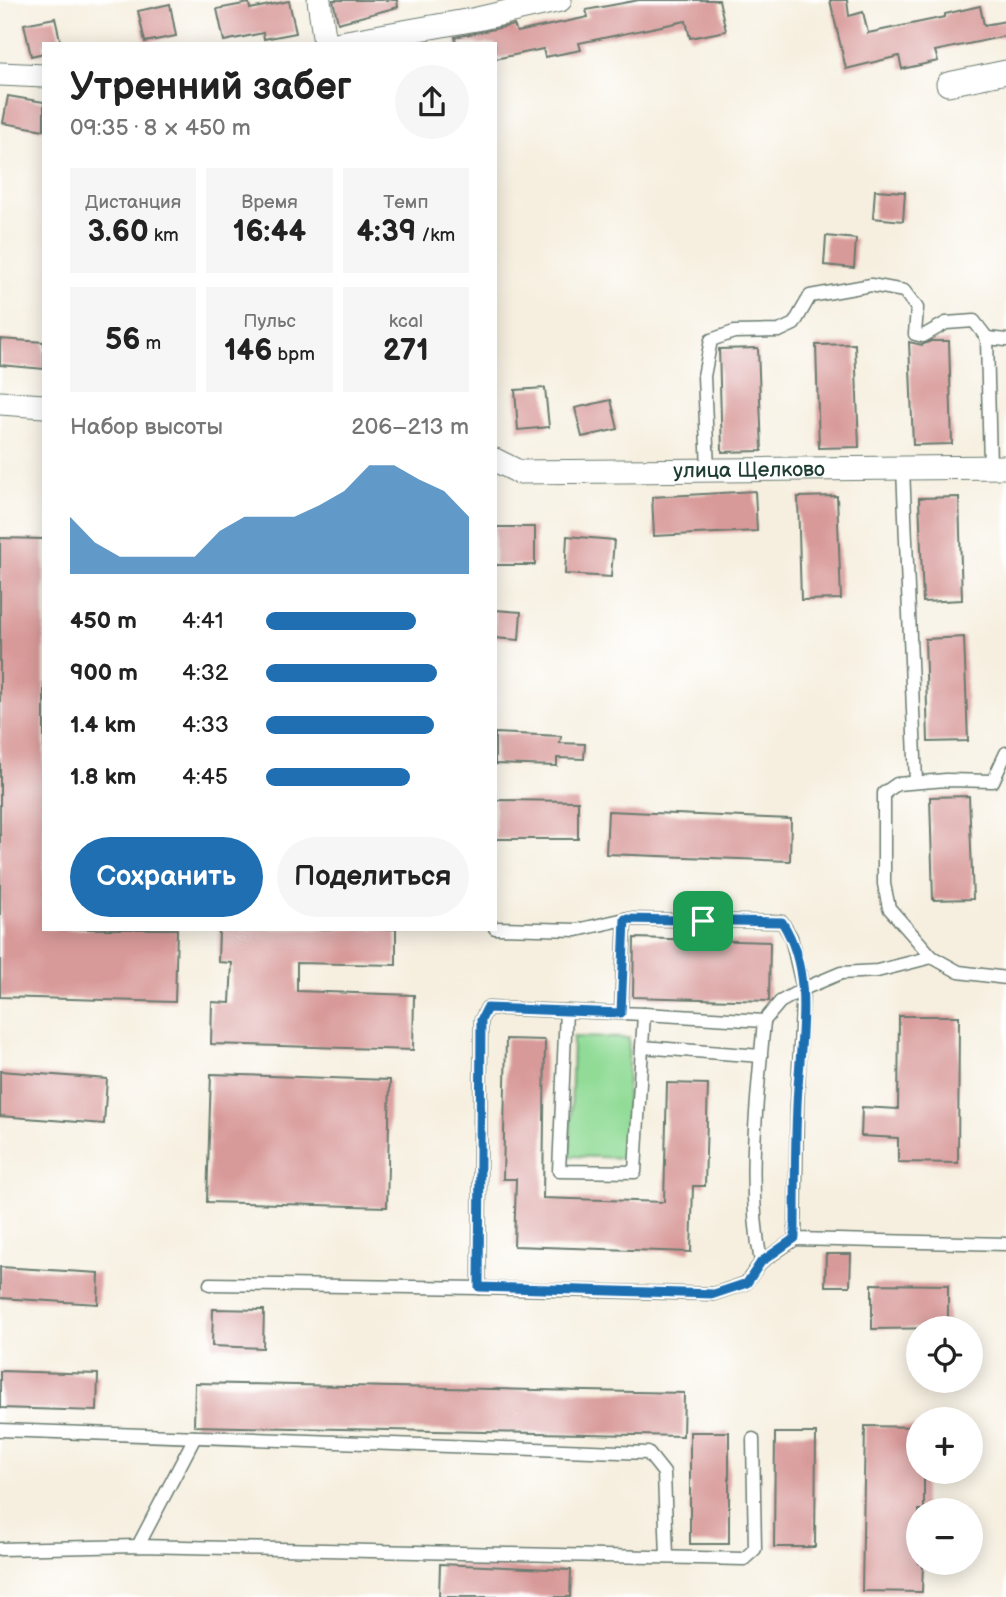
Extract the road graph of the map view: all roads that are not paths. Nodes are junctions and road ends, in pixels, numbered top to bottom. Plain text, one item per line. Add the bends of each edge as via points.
1 (319, 0) edge
2 (560, 0) edge
3 (325, 42) edge
4 (346, 42) edge
5 (1006, 72) edge
6 (0, 74) edge
7 (42, 76) edge
8 (948, 84) dead end
9 (987, 338) junction
10 (1006, 340) edge
11 (0, 403) edge
12 (42, 406) edge
13 (497, 461) edge
14 (998, 467) edge
15 (903, 468) junction
16 (708, 470) junction
17 (1006, 753) edge
18 (916, 782) junction
19 (625, 919) junction
20 (497, 928) edge
21 (932, 957) junction
22 (1006, 978) edge
23 (803, 989) junction
24 (566, 1011) junction
25 (621, 1013) junction
26 (644, 1014) junction
27 (764, 1021) junction
28 (642, 1047) junction
29 (761, 1056) junction
30 (795, 1238) junction
31 (1006, 1244) edge
32 (761, 1262) junction
33 (210, 1284) dead end
34 (479, 1287) junction
35 (0, 1430) edge
36 (195, 1437) junction
37 (753, 1439) dead end
38 (138, 1546) junction
39 (0, 1549) edge
40 (667, 1558) junction

1 - 3 street
2 - 4 street
5 - 8 street
6 - 7 street
9 - 10 lane
9 - 14 lane
9 - 16 lane via 974,321 946,323 923,336 915,334 918,308 904,291 871,285 810,296 794,324 779,331 734,332 711,340 705,376
11 - 12 street
13 - 16 street, улица Щелково via 519,472
14 - 15 street, улица Щелково
15 - 16 street, улица Щелково
15 - 18 lane
17 - 18 lane via 993,781
18 - 21 lane via 897,784 884,793 884,884 890,908
19 - 20 lane via 576,930
19 - 23 lane via 782,922 791,937
19 - 25 lane
21 - 22 lane via 959,972
21 - 23 lane via 877,971 841,973
23 - 27 lane via 780,1002
23 - 30 lane
24 - 25 lane
24 - 28 lane via 559,1171 635,1172
24 - 34 lane via 487,1008 481,1020
25 - 26 lane
26 - 27 lane
26 - 28 lane
27 - 29 lane
28 - 29 lane
29 - 32 lane via 755,1106 755,1228
30 - 31 lane
30 - 32 lane
32 - 34 lane via 747,1283 714,1294
33 - 34 lane
35 - 36 lane
36 - 38 lane
36 - 40 lane via 648,1453 664,1473
37 - 40 lane via 755,1549 744,1559
38 - 39 lane
38 - 40 lane

